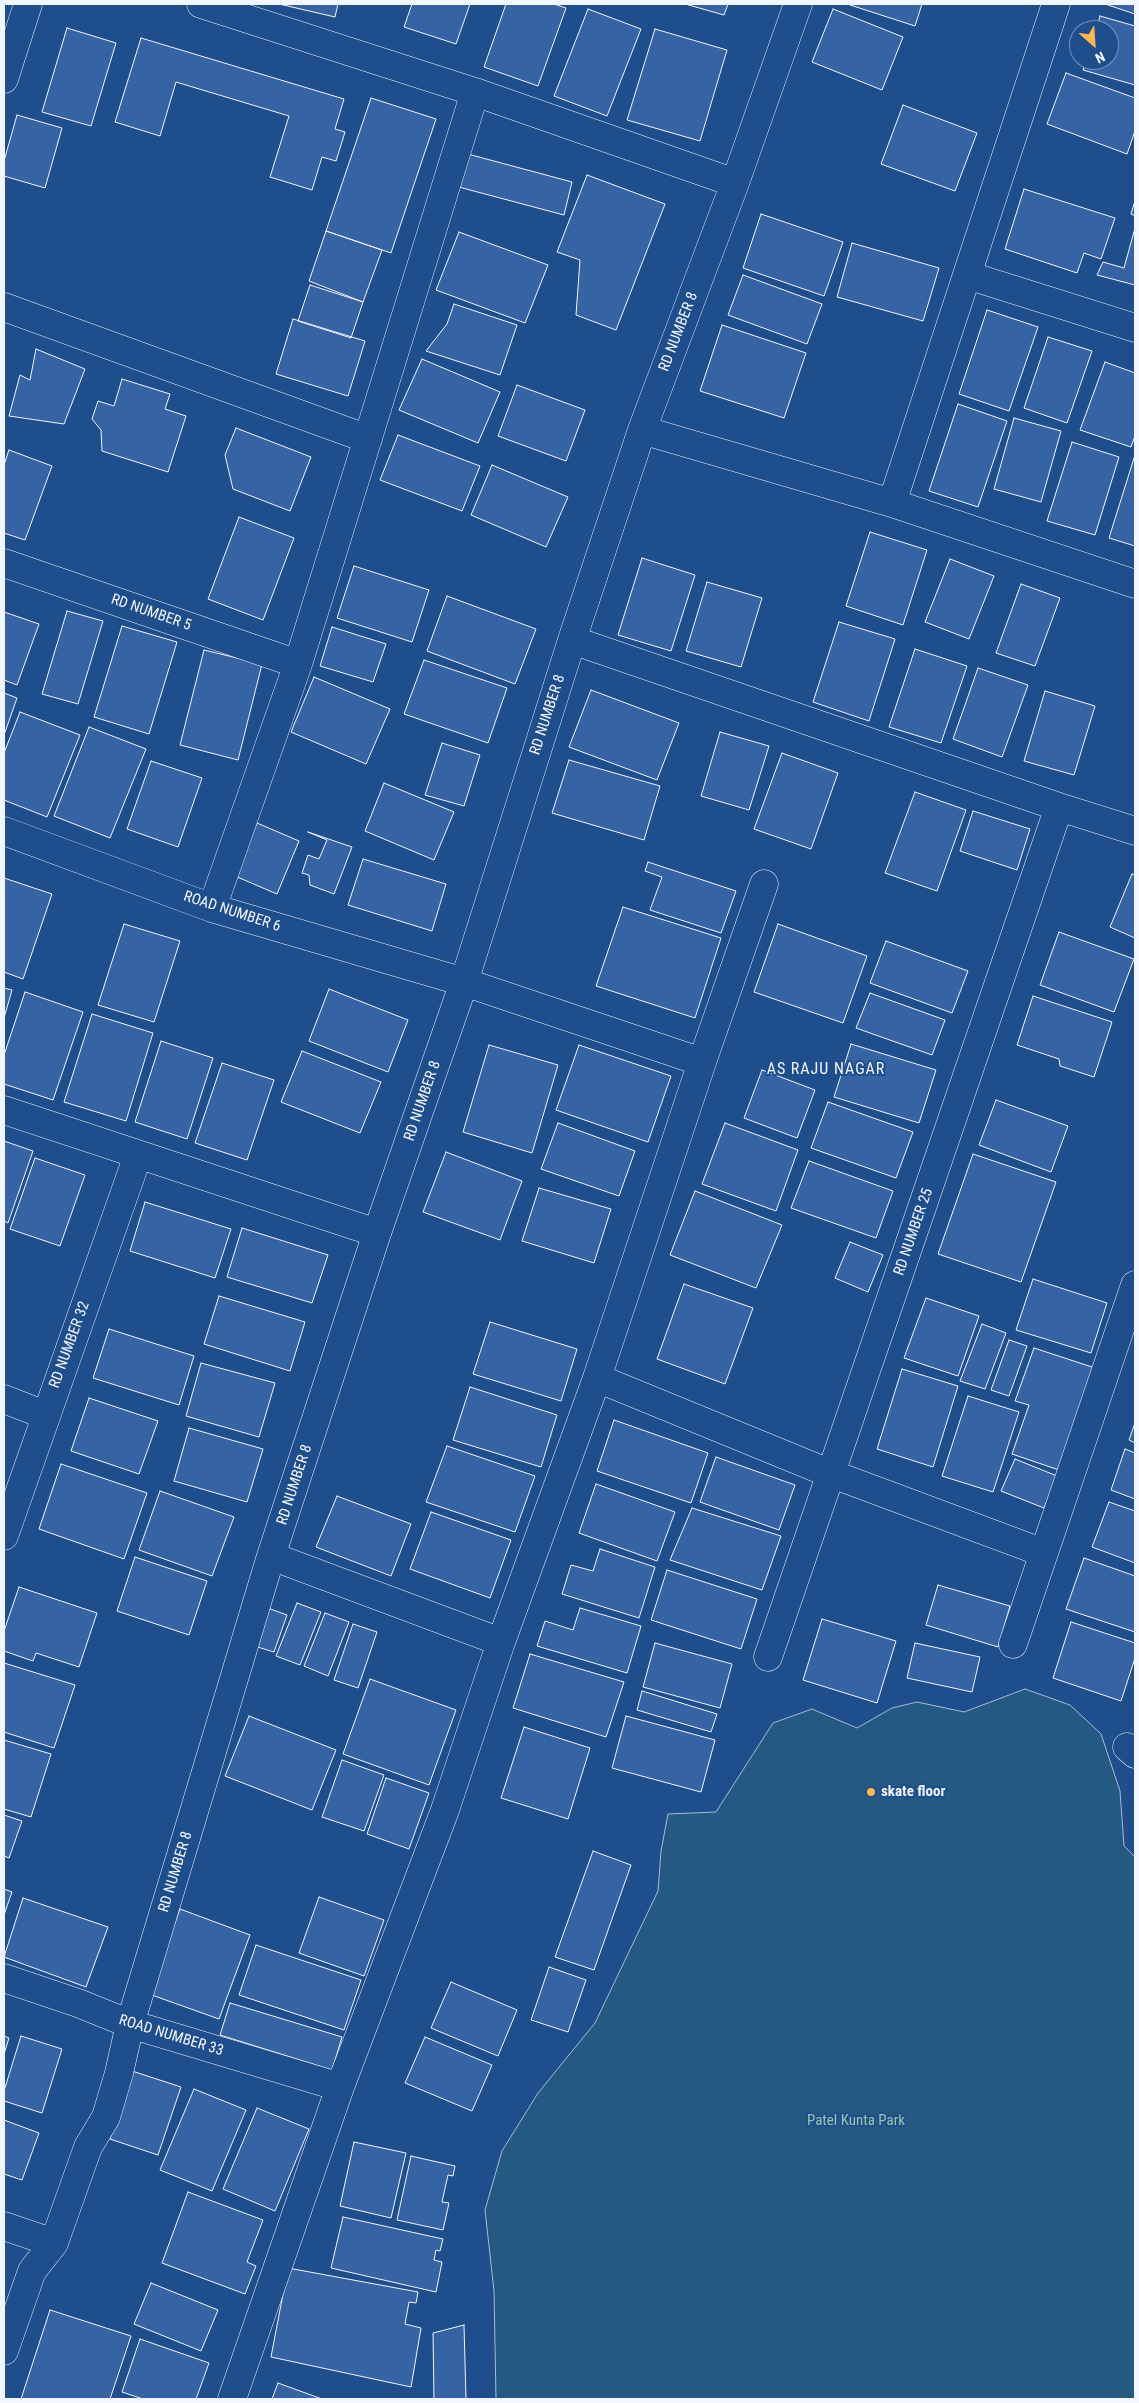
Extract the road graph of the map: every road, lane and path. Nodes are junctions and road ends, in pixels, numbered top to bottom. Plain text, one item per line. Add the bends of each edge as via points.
1 (28, 4) edge
2 (201, 4) edge
3 (798, 4) edge
4 (1056, 4) edge
5 (4, 79) edge
6 (475, 92) junction
7 (735, 183) junction
8 (967, 275) junction
9 (4, 307) edge
10 (1135, 328) edge
11 (642, 430) junction
12 (368, 439) junction
13 (892, 503) junction
14 (4, 563) edge
15 (1135, 584) edge
16 (572, 640) junction
17 (298, 664) junction
18 (1059, 807) junction
19 (4, 831) edge
20 (1135, 831) edge
21 (764, 884) dead end
22 (212, 908) junction
23 (464, 982) junction
24 (702, 1062) junction
25 (4, 1110) edge
26 (138, 1155) junction
27 (378, 1233) junction
28 (1135, 1285) edge
29 (1126, 1343) edge
30 (596, 1378) junction
31 (4, 1399) edge
32 (45, 1415) junction
33 (831, 1474) junction
34 (4, 1536) edge
35 (1044, 1553) junction
36 (271, 1556) junction
37 (501, 1642) junction
38 (1013, 1644) dead end
39 (768, 1657) dead end
40 (4, 1978) edge
41 (130, 2024) junction
42 (340, 2086) junction
43 (4, 2226) edge
44 (54, 2242) junction
45 (4, 2351) edge
46 (232, 2399) edge

1 - 5 street
2 - 6 street
3 - 7 street, RD NUMBER 8
4 - 8 street
6 - 7 street
6 - 12 street
7 - 11 street, RD NUMBER 8
8 - 10 street
8 - 13 street
9 - 12 street
11 - 13 street
11 - 16 street, RD NUMBER 8
12 - 17 street
13 - 15 street
14 - 17 street, RD NUMBER 5
16 - 18 street
16 - 23 street, RD NUMBER 8
17 - 22 street
18 - 20 street
18 - 33 street, RD NUMBER 25
19 - 22 street, ROAD NUMBER 6
21 - 24 street
22 - 23 street, ROAD NUMBER 6
23 - 24 street, ROAD NUMBER 6
23 - 27 street, RD NUMBER 8
24 - 30 street
25 - 26 street
26 - 27 street
26 - 32 street, RD NUMBER 32
27 - 36 street, RD NUMBER 8
28 - 29 street
29 - 35 street
30 - 33 street
30 - 37 street
31 - 32 street
32 - 34 street, RD NUMBER 32
33 - 35 street
33 - 39 street, RD NUMBER 25
35 - 38 street
36 - 37 street
36 - 41 street, RD NUMBER 8
37 - 42 street via 445,1810
40 - 41 street, ROAD NUMBER 33
41 - 42 street, ROAD NUMBER 33
41 - 44 street, RD NUMBER 8 via 106,2117 88,2147
42 - 46 street
43 - 44 street
44 - 45 street, RD NUMBER 8 via 32,2271

